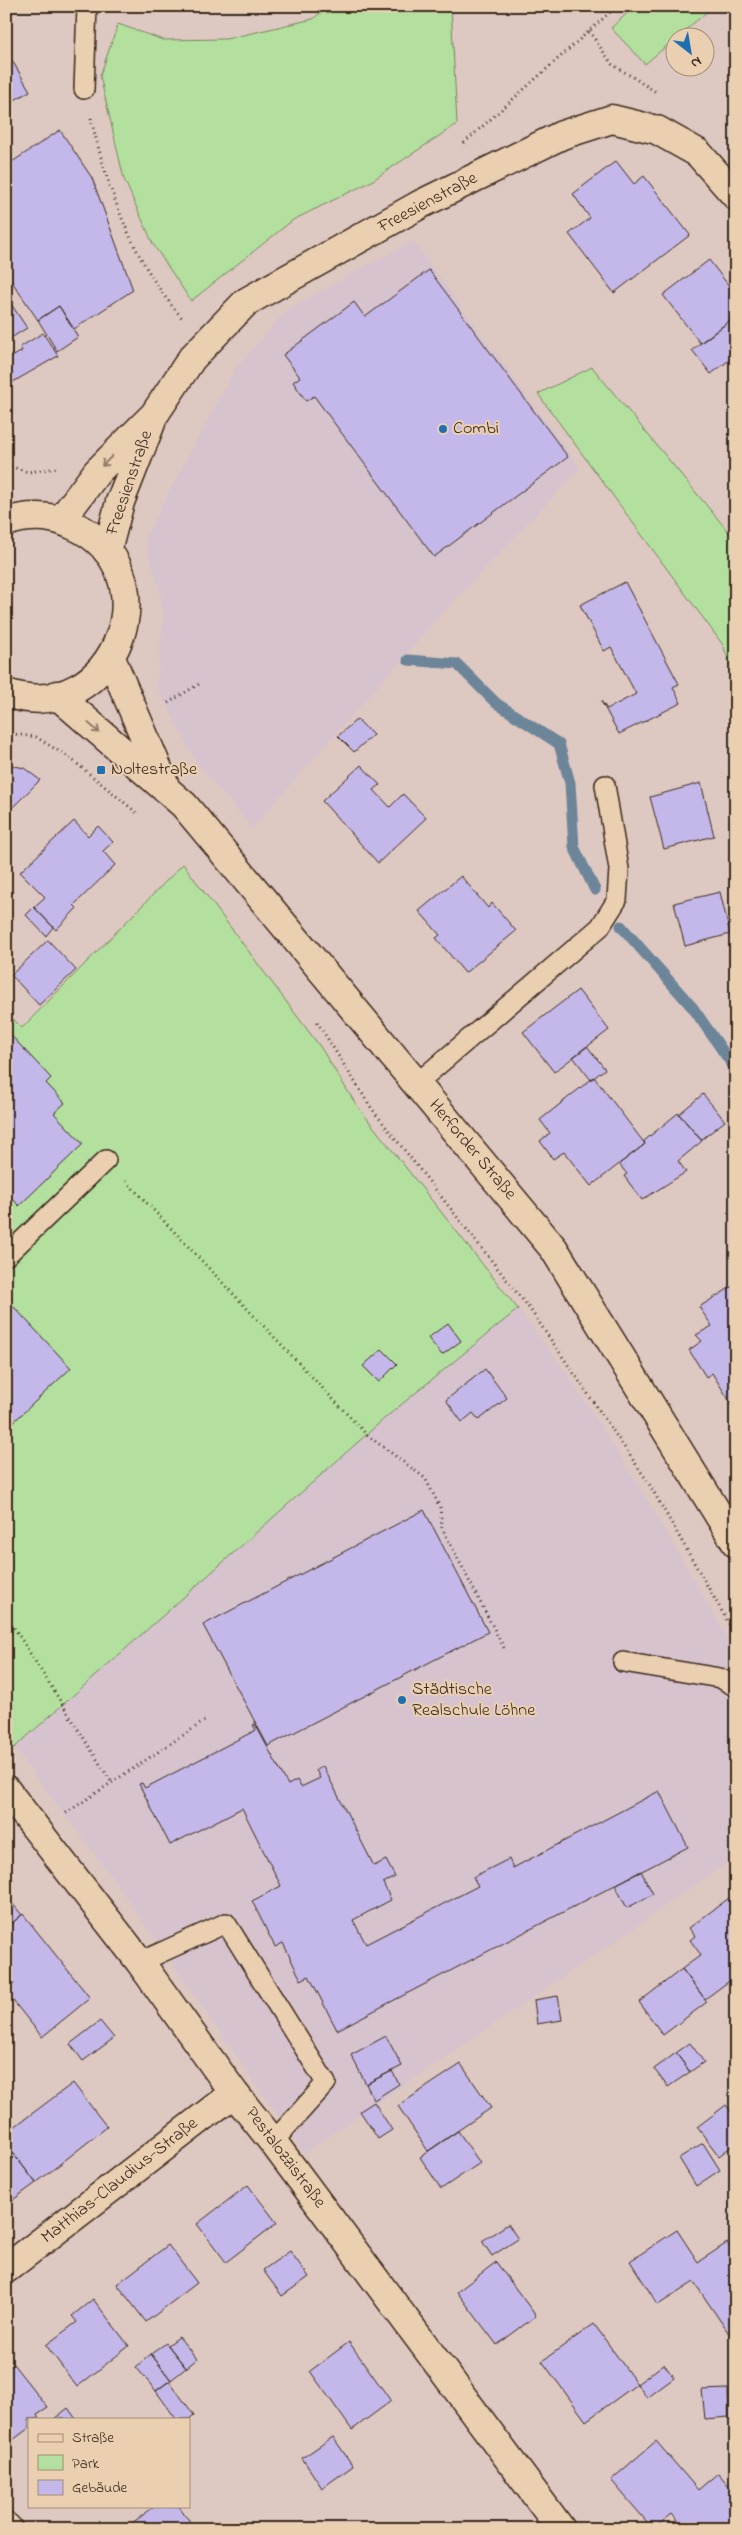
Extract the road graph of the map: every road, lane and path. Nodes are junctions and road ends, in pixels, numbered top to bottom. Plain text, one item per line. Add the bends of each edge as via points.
1 (87, 6) edge
2 (616, 6) edge
3 (84, 89) joint
4 (459, 148) dead end
5 (736, 196) edge
6 (205, 344) junction
7 (154, 414) junction
8 (7, 520) edge
9 (61, 520) junction
10 (107, 551) junction
11 (110, 658) junction
12 (199, 684) dead end
13 (6, 693) edge
14 (57, 695) junction
15 (159, 706) dead end
16 (6, 733) edge
17 (605, 784) dead end
18 (166, 787) junction
19 (138, 814) dead end
20 (315, 1018) dead end
21 (416, 1084) junction
22 (106, 1160) joint
23 (6, 1256) edge
24 (736, 1543) edge
25 (6, 1615) edge
26 (736, 1636) edge
27 (505, 1650) dead end
28 (623, 1662) dead end
29 (736, 1687) edge
30 (206, 1720) dead end
31 (112, 1783) junction
32 (6, 1790) edge
33 (38, 1831) junction
34 (140, 1962) junction
35 (234, 2093) junction
36 (273, 2142) junction
37 (6, 2269) edge
38 (561, 2529) edge

1 - 3 lane
2 - 4 path
3 - 6 path via 102,168 119,213 145,267 180,316
5 - 6 street, Freesienstraße via 698,154 657,130 612,119 562,135 421,204 246,302
6 - 7 street, Freesienstraße
7 -> 9 street, Freesienstraße via 97,472
7 - 10 street, Freesienstraße via 120,502
8 - 9 street via 26,517
9 - 10 street via 79,527
10 - 11 street via 121,578 126,616 121,637
11 - 14 street via 96,675
11 - 18 street, Herforder Straße
12 - 15 path
13 - 14 street via 37,698
14 -> 18 street, Herforder Straße
16 - 19 path via 36,737 70,758
17 - 21 lane via 619,869 617,900 600,927
18 - 21 street, Herforder Straße
20 - 26 path via 372,1109 532,1312 637,1466
21 - 24 street, Herforder Straße via 554,1249
22 - 23 lane
22 - 27 path via 367,1435 425,1478 440,1507 442,1528
25 - 31 path
28 - 29 lane via 720,1678
30 - 31 path
31 - 33 path
32 - 33 street, Pestalozzistraße
33 - 34 street, Pestalozzistraße
34 - 35 street, Pestalozzistraße
34 - 36 lane via 226,1923 326,2083
35 - 36 street, Pestalozzistraße
35 - 37 street, Matthias-Claudius-Straße
36 - 38 street, Pestalozzistraße

